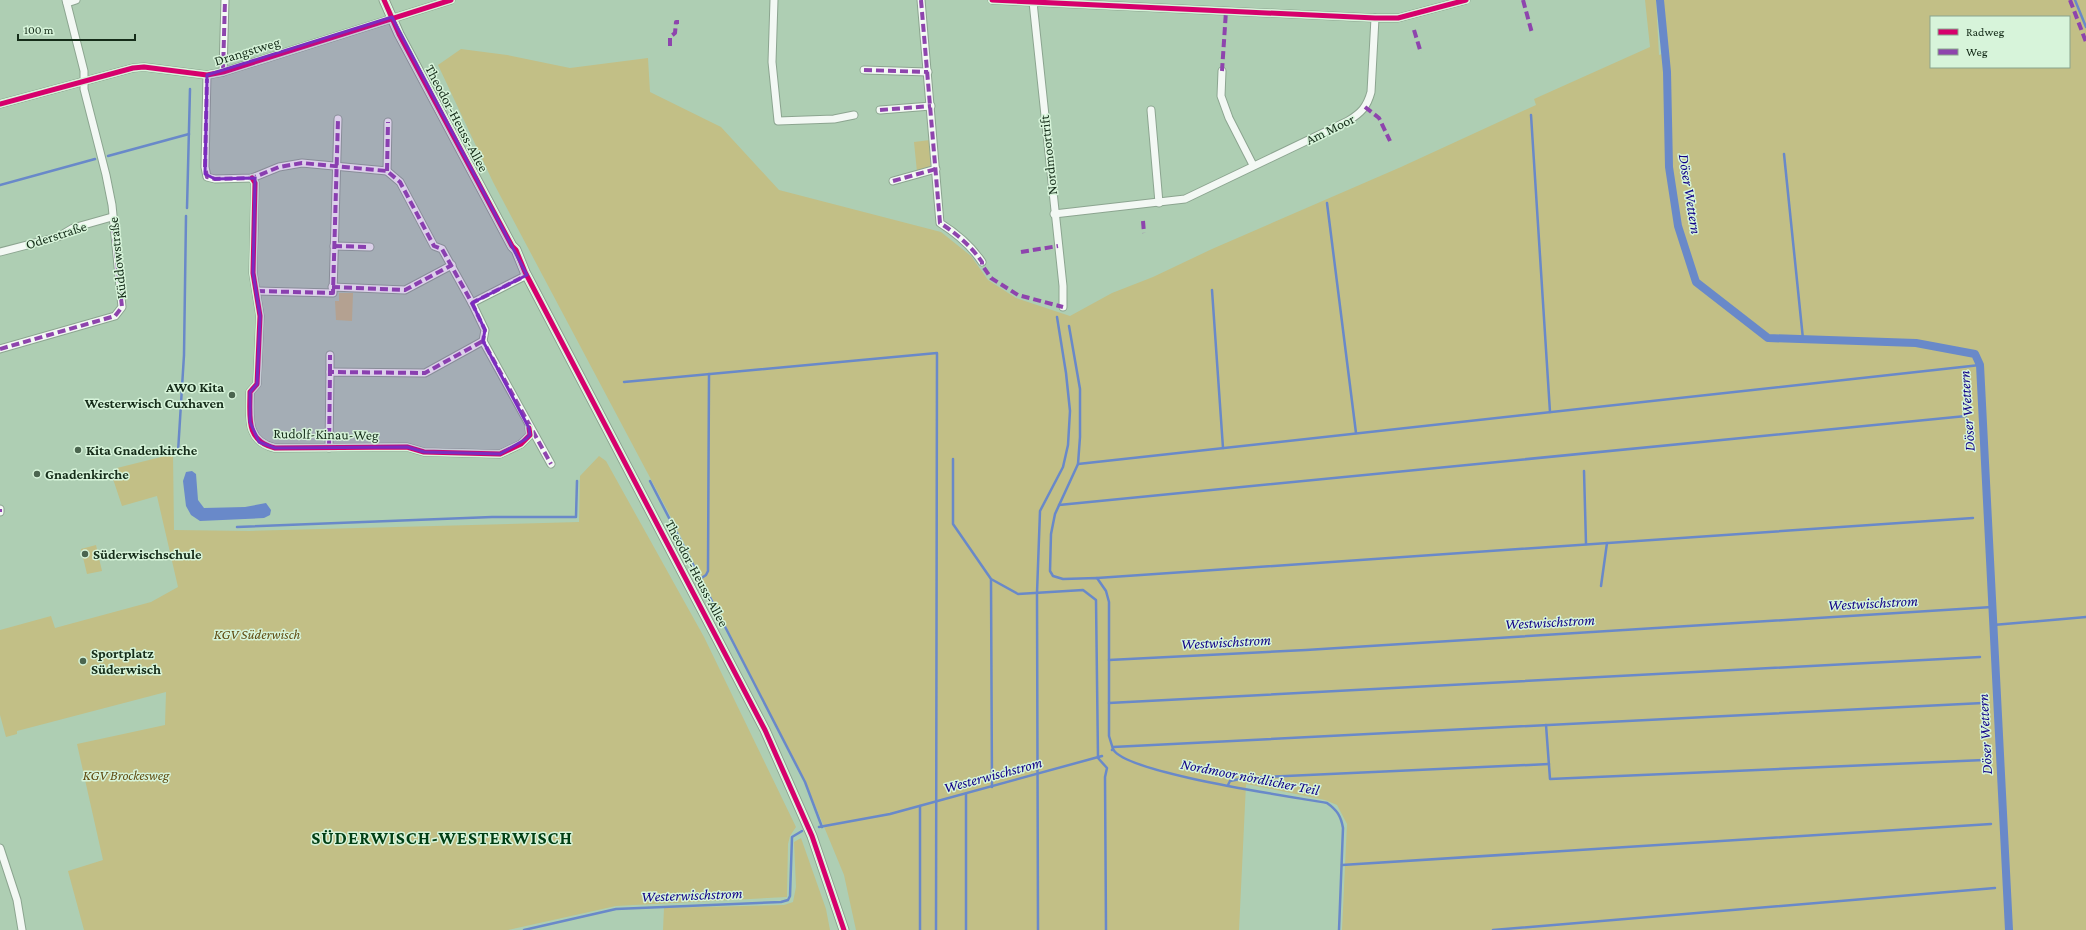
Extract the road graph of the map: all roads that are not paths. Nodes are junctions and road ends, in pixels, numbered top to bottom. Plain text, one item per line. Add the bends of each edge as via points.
1 (76, 0) edge
2 (225, 0) edge
3 (384, 0) edge
4 (451, 0) edge
5 (774, 0) edge
6 (921, 0) edge
7 (992, 0) edge
8 (1466, 0) edge
9 (66, 1) edge
10 (1032, 2) junction
11 (392, 18) junction
12 (1374, 18) junction
13 (864, 70) dead end
14 (1222, 71) dead end
15 (223, 72) junction
16 (928, 72) junction
17 (207, 75) junction
18 (84, 81) junction
19 (0, 104) edge
20 (931, 106) junction
21 (880, 110) dead end
22 (1151, 110) dead end
23 (854, 115) dead end
24 (338, 119) dead end
25 (388, 122) dead end
26 (337, 165) junction
27 (1253, 165) junction
28 (936, 169) junction
29 (387, 171) junction
30 (252, 178) junction
31 (893, 181) dead end
32 (1159, 203) junction
33 (1054, 214) junction
34 (112, 217) junction
35 (334, 246) junction
36 (370, 247) dead end
37 (0, 252) edge
38 (982, 262) dead end
39 (452, 265) junction
40 (526, 273) junction
41 (332, 288) junction
42 (257, 291) junction
43 (472, 303) junction
44 (1062, 307) dead end
45 (483, 342) junction
46 (0, 349) edge
47 (330, 355) dead end
48 (330, 372) junction
49 (529, 428) junction
50 (329, 448) junction
51 (551, 464) dead end
52 (0, 848) edge
53 (831, 892) junction
54 (22, 930) edge
55 (838, 930) edge
56 (844, 930) edge

1 - 9 street
2 - 15 street
3 - 11 street, Theodor-Heuss-Allee
4 - 11 street, Drangstweg
5 - 23 street via 772,62 778,122 834,119
6 - 16 street
7 - 10 street
8 - 12 street via 1404,16
9 - 18 street, Küddowstraße
10 - 12 street
10 - 33 street, Nordmoortrift
11 - 15 street, Drangstweg
11 - 40 street, Theodor-Heuss-Allee
12 - 27 street, Am Moor via 1371,92 1368,103 1361,113
13 - 16 street
14 - 27 street via 1221,96
15 - 17 street, Drangstweg
16 - 20 street
17 - 18 street, Drangstweg via 144,67
17 - 30 street via 205,174 215,179
18 - 19 street, Drangstweg
18 - 34 street, Küddowstraße via 106,175
20 - 21 street
20 - 28 street
22 - 32 street
24 - 26 street
25 - 29 street
26 - 29 street
26 - 30 street via 302,163 279,167
26 - 35 street
27 - 32 street, Am Moor via 1185,200
28 - 31 street
28 - 38 street via 940,223 976,252
29 - 39 street via 400,182 434,246 442,249
30 - 42 street, Rudolf-Kinau-Weg via 255,184 253,272
32 - 33 street, Am Moor
33 - 44 street, Nordmoortrift via 1063,286
34 - 37 street, Oderstraße via 73,228 58,237
34 - 46 street, Küddowstraße via 122,307 116,316
35 - 36 street
35 - 41 street
39 - 41 street via 405,290
39 - 43 street
40 - 43 street
40 - 53 street, Theodor-Heuss-Allee via 765,730 812,836
41 - 42 street via 333,292
42 - 50 street, Rudolf-Kinau-Weg via 260,316 257,384 250,392 250,422 254,434 259,442 275,448
43 - 45 street via 485,330
45 - 48 street via 425,373
45 - 49 street
47 - 48 street
48 - 50 street
49 - 50 street, Rudolf-Kinau-Weg via 530,435 521,444 500,454 424,452 407,447
49 - 51 street
52 - 54 street via 17,900
53 - 55 street, Theodor-Heuss-Allee
53 - 56 street, Theodor-Heuss-Allee

